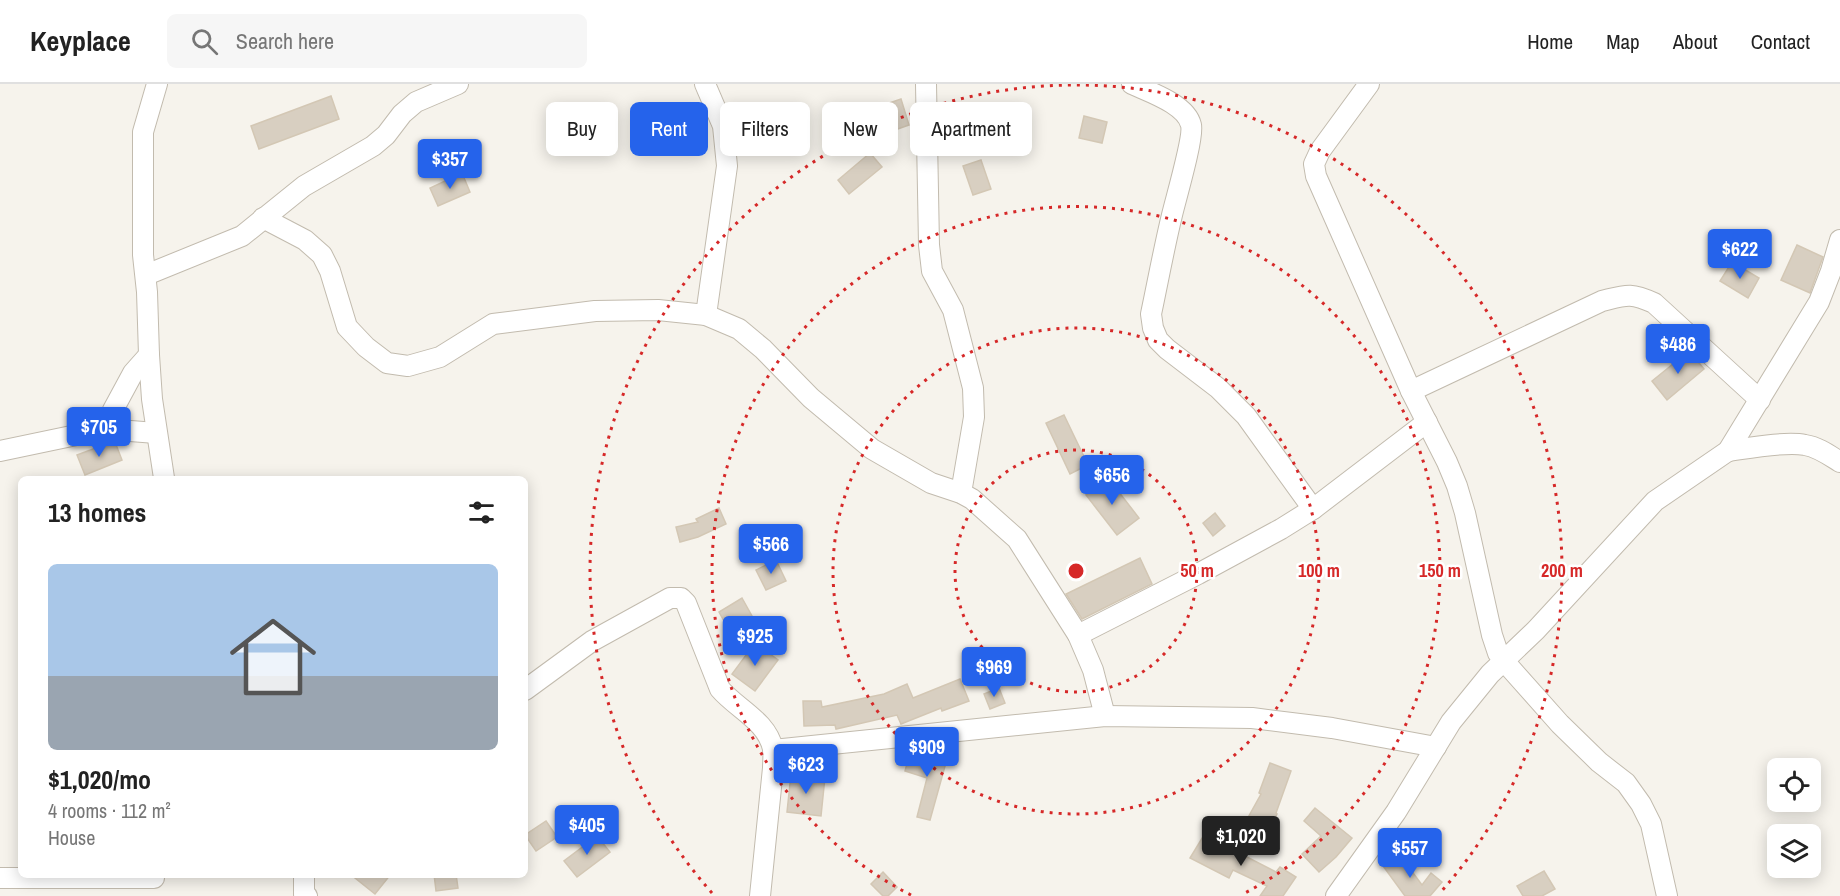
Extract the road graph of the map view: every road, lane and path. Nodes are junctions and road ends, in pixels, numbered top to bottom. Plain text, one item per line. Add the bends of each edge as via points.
1 (157, 84) edge
2 (458, 84) edge
3 (705, 84) edge
4 (926, 84) edge
5 (1132, 84) edge
6 (1369, 84) edge
7 (263, 218) junction
8 (1840, 240) edge
9 (146, 274) junction
10 (706, 315) junction
11 (149, 355) junction
12 (1411, 391) junction
13 (1756, 407) junction
14 (1427, 422) junction
15 (105, 429) junction
16 (156, 433) junction
17 (1768, 446) junction
18 (0, 451) edge
19 (1728, 451) junction
20 (1840, 462) edge
21 (164, 476) edge
22 (961, 493) junction
23 (1313, 509) junction
24 (1078, 634) junction
25 (1504, 661) junction
26 (528, 688) edge
27 (1105, 716) junction
28 (1436, 747) junction
29 (773, 750) junction
30 (0, 878) edge
31 (304, 878) edge
32 (154, 883) edge
33 (307, 896) edge
34 (760, 896) edge
35 (1336, 896) edge
36 (1667, 896) edge

1 - 9 street via 143,132
2 - 7 street via 416,102 373,146 304,186
3 - 10 street via 723,126 727,166
4 - 22 street via 932,271 953,310 973,388 974,417
5 - 23 street via 1176,105 1191,125 1151,314 1158,340 1246,416
6 - 12 street via 1314,164 1332,214
7 - 9 street via 242,236
7 - 10 street via 305,240 322,255 348,327 387,363 408,366 440,357 493,324 595,311 658,310
8 - 13 street via 1819,302
9 - 11 street
10 - 22 street via 739,329 872,449 931,483
11 - 15 street via 132,374
11 - 16 street
12 - 13 street via 1602,301 1626,295 1654,303
12 - 14 street
13 - 17 street
13 - 19 street
14 - 23 street
14 - 25 street via 1457,486 1492,634
15 - 16 street
15 - 18 street
16 - 21 street
17 - 19 street
17 - 20 street via 1804,445
19 - 25 street via 1655,501
22 - 24 street via 1017,539
23 - 24 street via 1281,530
24 - 27 street
25 - 28 street via 1458,714
25 - 36 street via 1560,724 1626,783 1641,804 1651,824
26 - 29 street via 592,641 670,598 681,598 720,689 760,724
27 - 28 street via 1252,718
27 - 29 street
28 - 35 street via 1396,812
29 - 34 street
30 - 32 street
31 - 33 street

